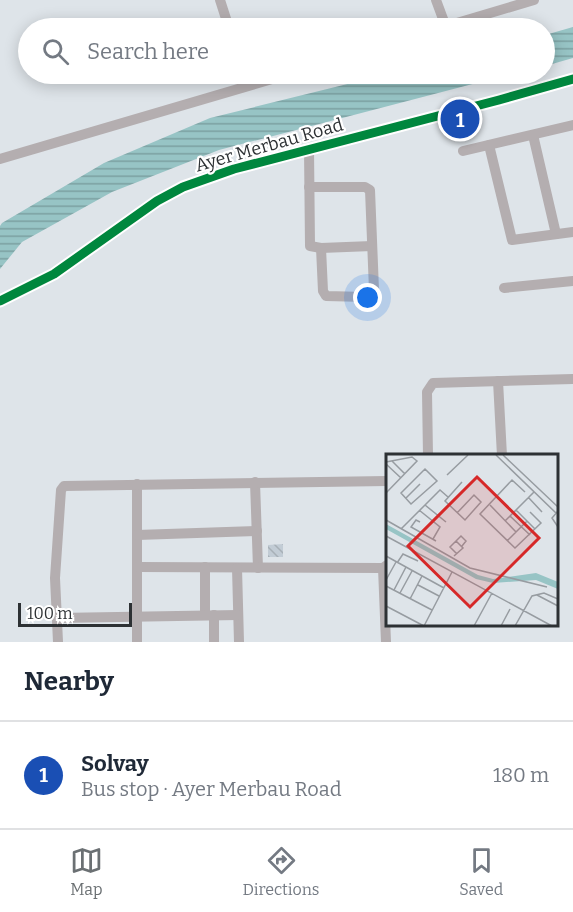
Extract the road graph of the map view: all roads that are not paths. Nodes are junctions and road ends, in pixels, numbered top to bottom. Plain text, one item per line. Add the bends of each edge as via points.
1 (220, 0) edge
2 (436, 0) edge
3 (534, 0) edge
4 (226, 18) edge
5 (440, 18) edge
6 (476, 18) edge
7 (573, 79) edge
8 (255, 84) edge
9 (248, 86) joint
10 (573, 125) edge
11 (533, 135) junction
12 (489, 145) junction
13 (309, 149) junction
14 (463, 151) dead end
15 (0, 159) edge
16 (309, 187) junction
17 (573, 232) edge
18 (556, 234) junction
19 (372, 246) junction
20 (321, 248) junction
21 (573, 281) edge
22 (504, 288) dead end
23 (0, 301) edge
24 (573, 380) edge
25 (498, 381) junction
26 (428, 454) edge
27 (501, 454) edge
28 (386, 481) edge
29 (255, 482) junction
30 (137, 484) junction
31 (256, 531) junction
32 (137, 535) junction
33 (138, 567) junction
34 (205, 567) junction
35 (385, 567) edge
36 (237, 568) junction
37 (258, 568) junction
38 (209, 615) junction
39 (238, 615) junction
40 (138, 616) junction
41 (57, 618) junction
42 (58, 642) edge
43 (137, 642) edge
44 (214, 642) edge
45 (239, 642) edge
46 (386, 642) edge

1 - 4 street
2 - 5 street
3 - 6 street
7 - 13 street, Ayer Merbau Road
8 - 9 street
9 - 15 street
10 - 11 street
11 - 12 street
11 - 18 street
12 - 14 street
12 - 18 street via 510,238
13 - 16 street
13 - 23 street, Ayer Merbau Road via 234,169 171,192 61,269
16 - 19 street via 370,190
16 - 20 street via 310,244
17 - 18 street
19 - 20 street
19 - 20 street via 374,290 366,297 326,296
21 - 22 street
24 - 25 street
25 - 26 street via 430,385
25 - 27 street
28 - 29 street
29 - 30 street
29 - 31 street
30 - 32 street
30 - 41 street via 62,488 55,578
31 - 32 street
31 - 37 street
32 - 33 street
33 - 34 street
33 - 40 street
34 - 36 street
34 - 38 street
35 - 37 street
35 - 46 street
36 - 37 street
36 - 39 street
38 - 39 street
38 - 40 street
38 - 44 street
39 - 45 street
40 - 41 street
40 - 43 street
41 - 42 street

